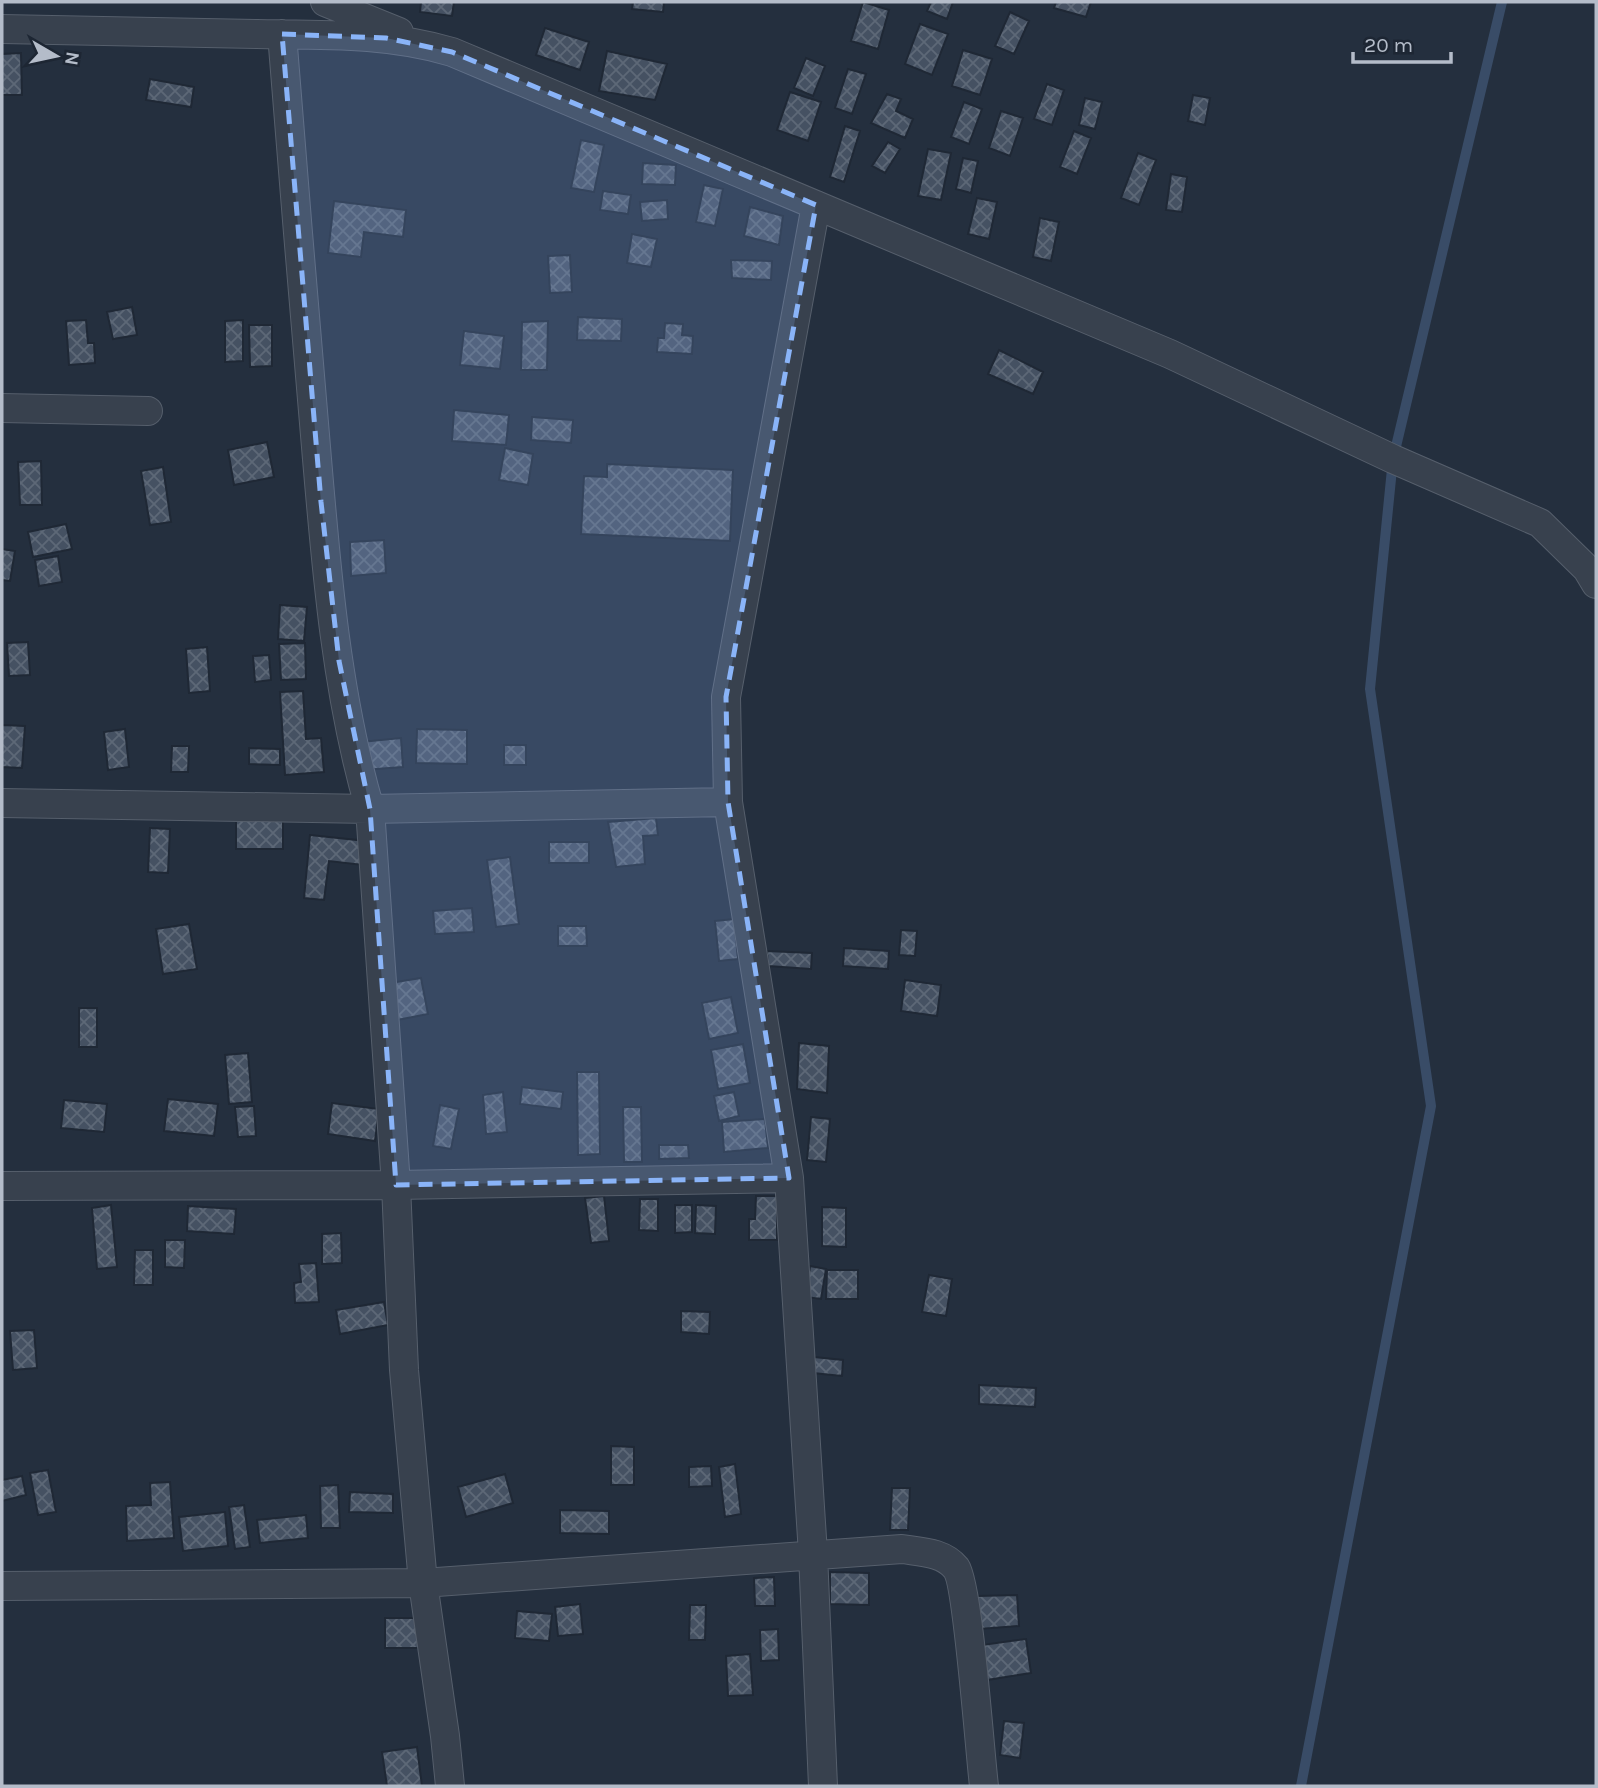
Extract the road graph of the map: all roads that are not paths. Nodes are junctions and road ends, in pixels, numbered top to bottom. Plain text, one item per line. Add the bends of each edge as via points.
1 (326, 2) edge
2 (2, 29) edge
3 (282, 34) junction
4 (430, 46) junction
5 (816, 205) junction
6 (2, 408) edge
7 (148, 411) dead end
8 (1596, 584) edge
9 (728, 802) junction
10 (2, 803) edge
11 (370, 809) junction
12 (789, 1178) junction
13 (396, 1185) junction
14 (2, 1186) edge
15 (813, 1555) junction
16 (423, 1583) junction
17 (2, 1586) edge
18 (450, 1786) edge
19 (823, 1786) edge
20 (984, 1786) edge

1 - 4 street
2 - 3 street
3 - 4 street via 386,38
3 - 11 street via 321,502 339,661
4 - 5 street
5 - 8 street via 1170,354 1540,523 1587,569
5 - 9 street via 726,697
6 - 7 street
9 - 11 street
9 - 12 street
10 - 11 street
11 - 13 street
12 - 13 street
12 - 15 street
13 - 14 street
13 - 16 street via 404,1370
15 - 16 street
15 - 19 street
15 - 20 street via 902,1549 948,1559 959,1571
16 - 17 street
16 - 18 street

